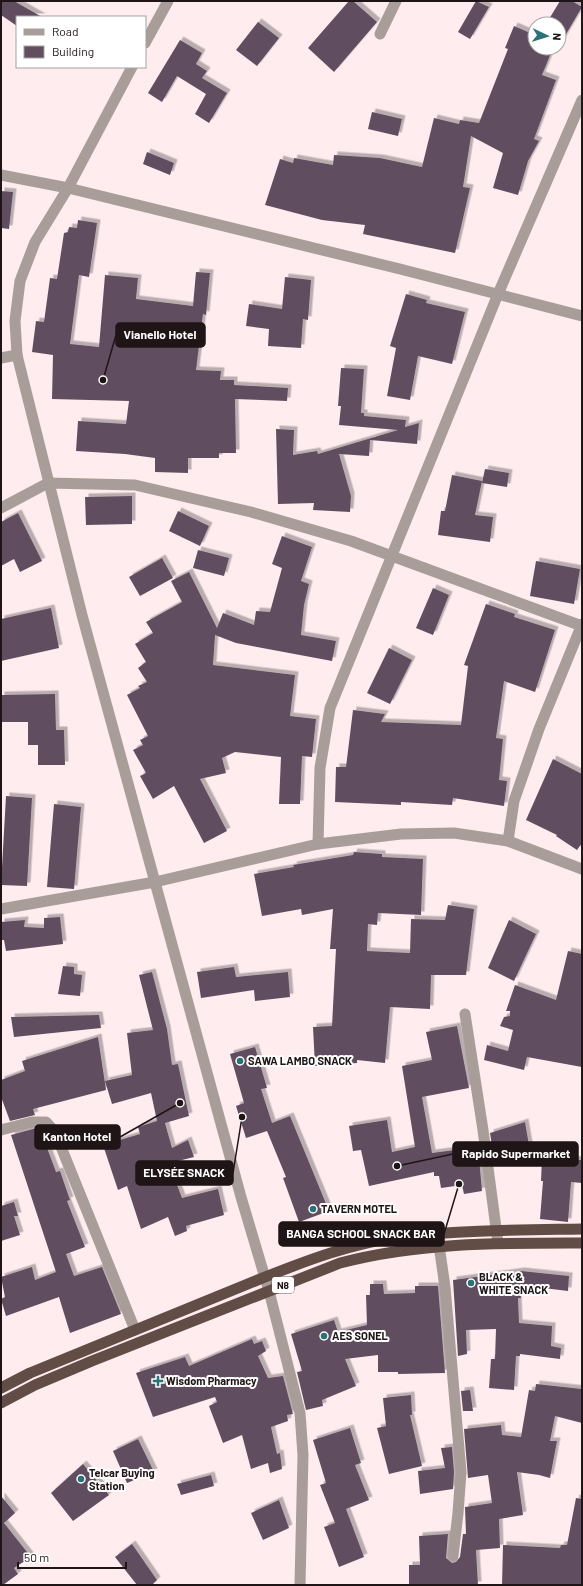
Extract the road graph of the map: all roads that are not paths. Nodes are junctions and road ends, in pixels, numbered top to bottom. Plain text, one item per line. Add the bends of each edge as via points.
1 (168, 1) edge
2 (396, 1) edge
3 (380, 34) dead end
4 (146, 41) edge
5 (131, 68) edge
6 (582, 100) edge
7 (1, 175) edge
8 (68, 188) junction
9 (498, 294) junction
10 (582, 316) edge
11 (17, 355) junction
12 (1, 358) edge
13 (48, 483) junction
14 (1, 508) edge
15 (392, 555) junction
16 (582, 625) edge
17 (508, 841) junction
18 (318, 844) junction
19 (582, 869) edge
20 (155, 882) junction
21 (1, 909) edge
22 (464, 1014) dead end
23 (1, 1130) edge
24 (582, 1229) edge
25 (497, 1230) junction
26 (498, 1243) junction
27 (582, 1243) edge
28 (439, 1245) junction
29 (265, 1277) junction
30 (269, 1291) junction
31 (135, 1330) junction
32 (1, 1388) edge
33 (1, 1403) edge
34 (453, 1556) dead end
35 (300, 1585) edge

1 - 4 street
2 - 3 street
5 - 8 street
6 - 9 street
7 - 8 street
8 - 9 street
8 - 11 street via 35,242 20,281 15,321
9 - 10 street
9 - 15 street
11 - 12 street
11 - 13 street
13 - 14 street
13 - 15 street via 135,484 251,512
13 - 20 street
15 - 16 street
15 - 18 street via 330,708 320,768
16 - 17 street via 539,729 514,801
17 - 18 street via 454,833 402,834
17 - 19 street
18 - 20 street
20 - 21 street
20 - 29 street
22 - 25 street
23 - 31 street via 32,1122 46,1122 55,1132
24 - 25 highway, N8
25 - 26 street
25 - 29 highway, N8 via 399,1237 368,1243
26 - 27 highway, N8
26 - 28 highway, N8
28 - 30 highway, N8 via 372,1254 340,1263
28 - 34 street via 461,1472
29 - 30 street
29 - 31 highway, N8
30 - 33 highway, N8 via 92,1361 35,1385
30 - 35 street via 300,1413 303,1455
31 - 32 highway, N8 via 30,1373

